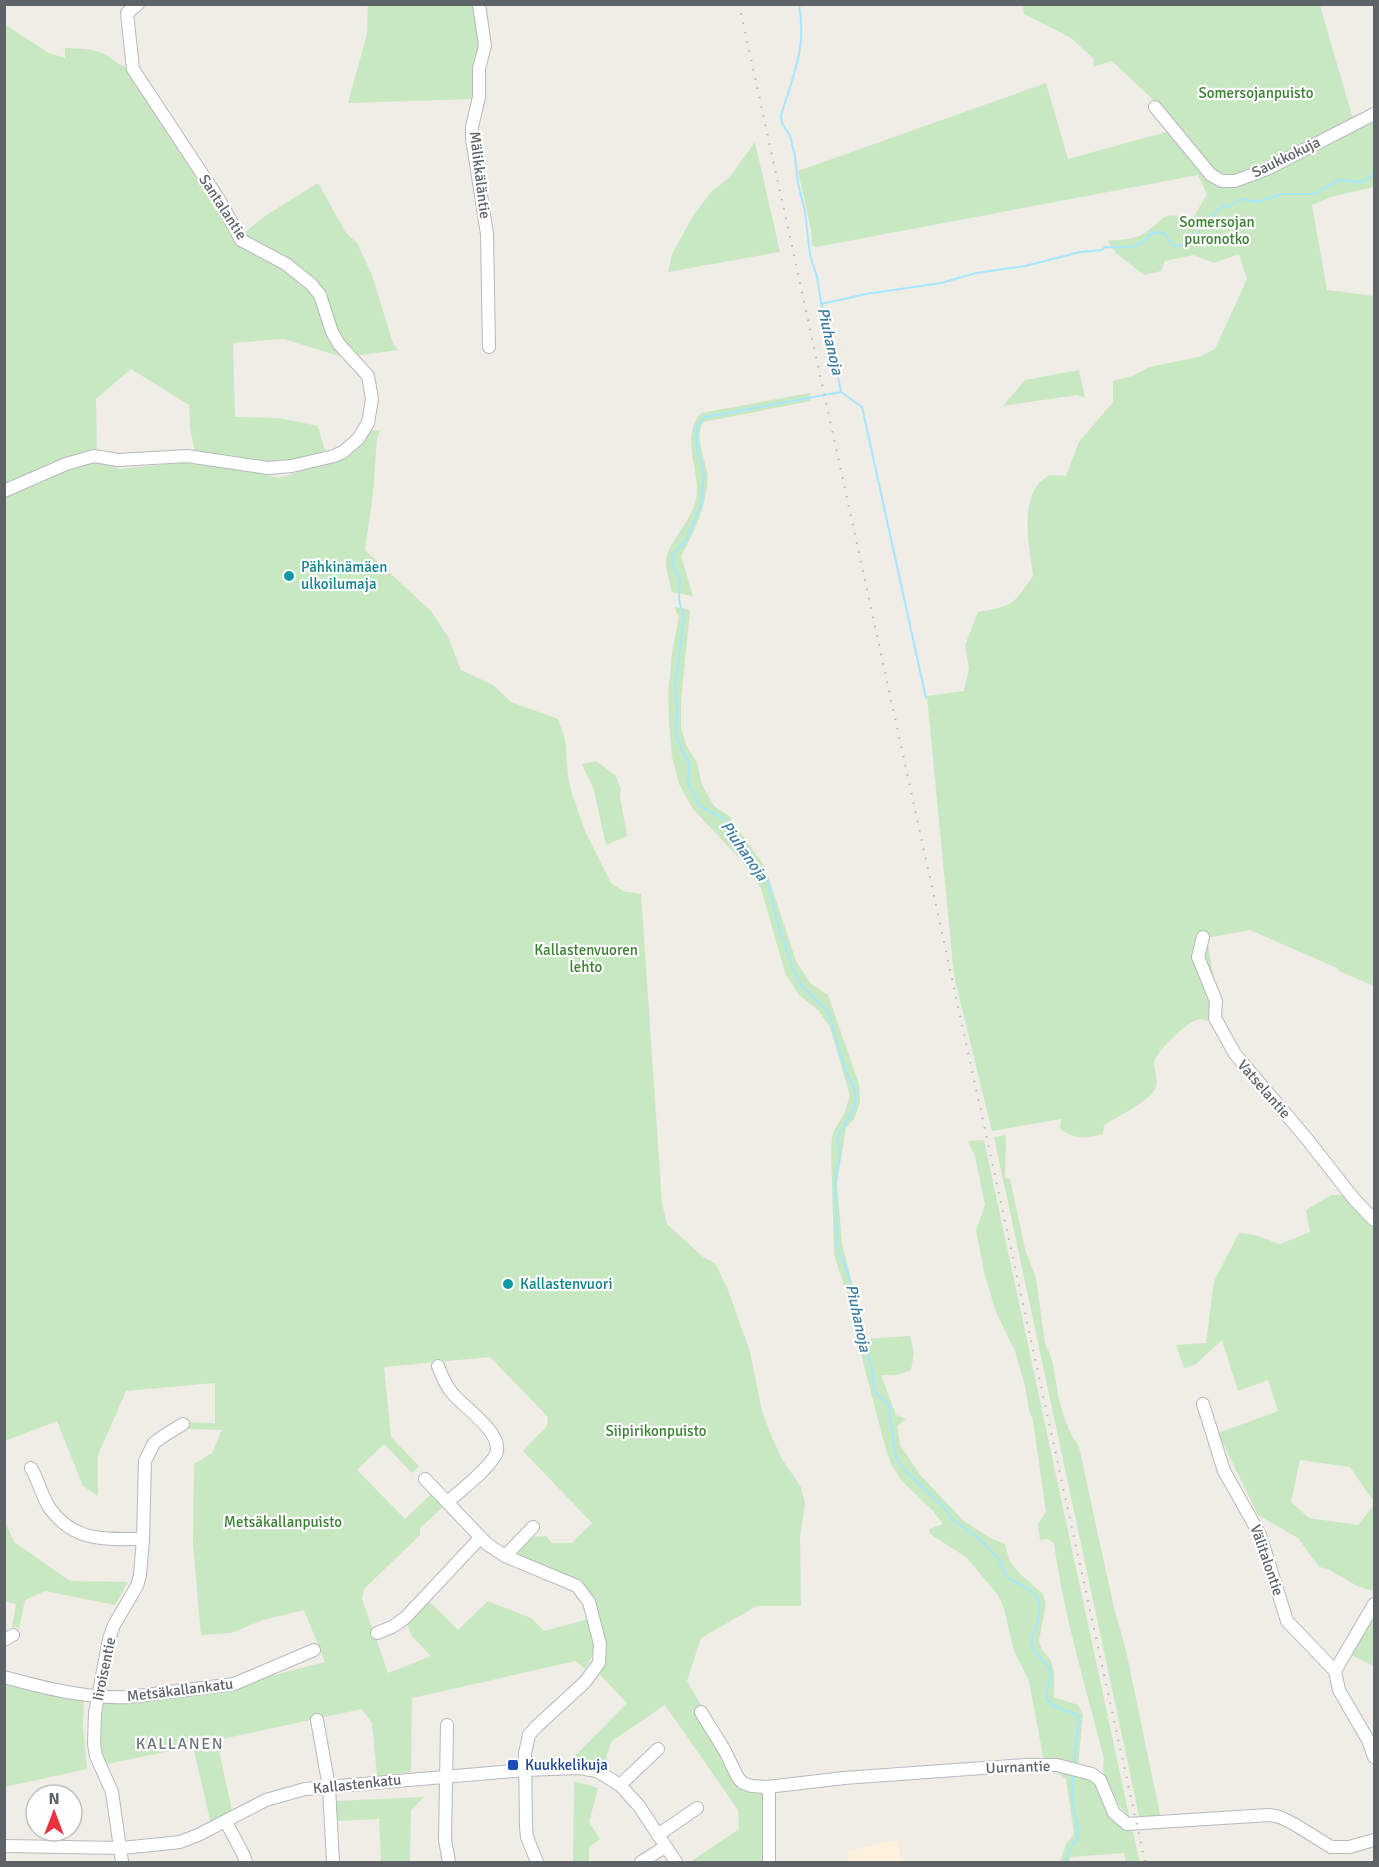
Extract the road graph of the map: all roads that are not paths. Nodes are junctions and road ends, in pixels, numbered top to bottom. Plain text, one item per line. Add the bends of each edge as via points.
1 (138, 4) edge
2 (479, 4) edge
3 (1155, 107) dead end
4 (1374, 114) edge
5 (489, 347) dead end
6 (4, 491) edge
7 (1203, 937) dead end
8 (1374, 1220) edge
9 (438, 1366) dead end
10 (1203, 1404) dead end
11 (183, 1424) dead end
12 (31, 1468) dead end
13 (425, 1479) dead end
14 (448, 1502) junction
15 (533, 1527) dead end
16 (480, 1538) junction
17 (143, 1539) junction
18 (505, 1556) junction
19 (1374, 1604) edge
20 (377, 1632) dead end
21 (314, 1650) dead end
22 (1335, 1671) junction
23 (4, 1677) edge
24 (98, 1696) junction
25 (701, 1712) dead end
26 (317, 1720) dead end
27 (447, 1725) dead end
28 (658, 1749) dead end
29 (1374, 1757) edge
30 (525, 1770) junction
31 (446, 1776) junction
32 (620, 1785) junction
33 (329, 1787) junction
34 (767, 1787) junction
35 (698, 1808) dead end
36 (226, 1822) junction
37 (658, 1835) junction
38 (1374, 1840) edge
39 (4, 1846) edge
40 (664, 1846) junction
41 (121, 1848) junction
42 (122, 1863) edge
43 (246, 1863) edge
44 (333, 1863) edge
45 (449, 1863) edge
46 (537, 1863) edge
47 (641, 1863) edge
48 (676, 1863) edge
49 (769, 1863) edge

1 - 6 street, Santalantie via 127,13 133,69 220,201 241,240 301,274 320,296 339,344 368,376 372,399 368,423 358,440 343,452 300,465 268,468 187,456 118,460 94,456
2 - 5 street, Mälikkäläntie via 485,46 472,138 487,234
3 - 4 street, Saukkokuja via 1211,175 1222,182 1235,182 1267,169
7 - 8 street, Vatselantie via 1198,957 1216,1001 1215,1018 1235,1054
9 - 14 street via 448,1387 492,1433 498,1445 489,1462
10 - 22 street, Välitalontie via 1224,1471 1260,1535 1287,1621
11 - 17 street, Iiroisentie via 154,1443 145,1461
12 - 17 street via 51,1511 76,1532 96,1539
13 - 14 street
14 - 16 street
15 - 18 street
16 - 18 street
16 - 20 street via 405,1618
17 - 24 street, Iiroisentie via 137,1586 114,1625
18 - 30 street via 577,1586 589,1602 600,1644 600,1658 592,1673 529,1735
19 - 22 street
21 - 24 street, Metsäkallankatu via 234,1684 129,1697
22 - 29 street via 1339,1690
23 - 24 street, Metsäkallankatu
24 - 41 street, Iiroisentie via 94,1744 112,1792
25 - 34 street via 738,1778 751,1786
26 - 33 street
27 - 31 street
28 - 32 street
30 - 31 street, Kallastenkatu
30 - 32 street, Kallastenkatu via 579,1768 597,1771
30 - 46 street via 527,1837
31 - 33 street, Kallastenkatu
31 - 45 street via 445,1840
32 - 37 street, Kallastenkatu
33 - 36 street, Kallastenkatu via 280,1795
33 - 44 street
34 - 38 street, Uurnantie via 844,1778 1057,1765 1092,1774 1100,1780 1114,1813 1126,1824 1269,1815 1280,1816 1331,1847
34 - 49 street
35 - 37 street
36 - 41 street, Kallastenkatu via 180,1842
36 - 43 street
37 - 40 street, Kallastenkatu
39 - 41 street, Kallastenkatu
40 - 47 street
40 - 48 street, Kallastenkatu
41 - 42 street, Iiroisentie

